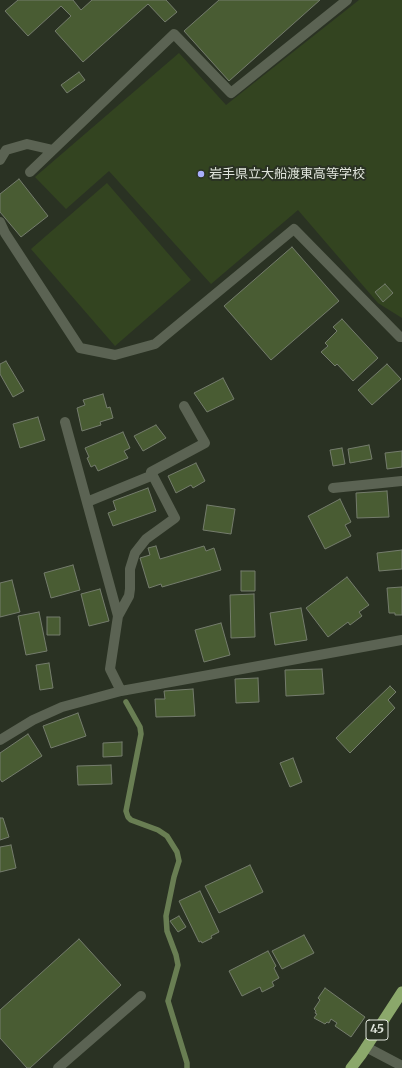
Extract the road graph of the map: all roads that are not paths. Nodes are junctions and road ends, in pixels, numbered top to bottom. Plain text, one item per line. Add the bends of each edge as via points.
1 (347, 0) edge
2 (53, 150) junction
3 (0, 160) edge
4 (30, 172) dead end
5 (0, 222) edge
6 (402, 337) edge
7 (184, 406) dead end
8 (65, 422) dead end
9 (153, 475) junction
10 (402, 481) edge
11 (333, 488) dead end
12 (87, 502) junction
13 (118, 616) junction
14 (402, 640) edge
15 (121, 692) junction
16 (0, 740) edge
17 (402, 992) edge
18 (141, 996) dead end
19 (366, 1047) junction
20 (402, 1066) edge
21 (58, 1068) edge
22 (351, 1068) edge

1 - 2 street via 231,93 174,34
2 - 3 street via 27,144 6,150
2 - 4 street
5 - 6 street via 80,348 115,355 155,344 294,229
7 - 9 street via 205,443 151,472
8 - 12 street
9 - 12 street
9 - 13 street via 175,518 146,539 135,553 130,569 129,596
10 - 11 street
12 - 13 street
13 - 15 street via 110,669
14 - 15 street
15 - 16 street via 62,707 33,720
17 - 19 highway, 45
18 - 21 street
19 - 20 street
19 - 22 highway, 45

